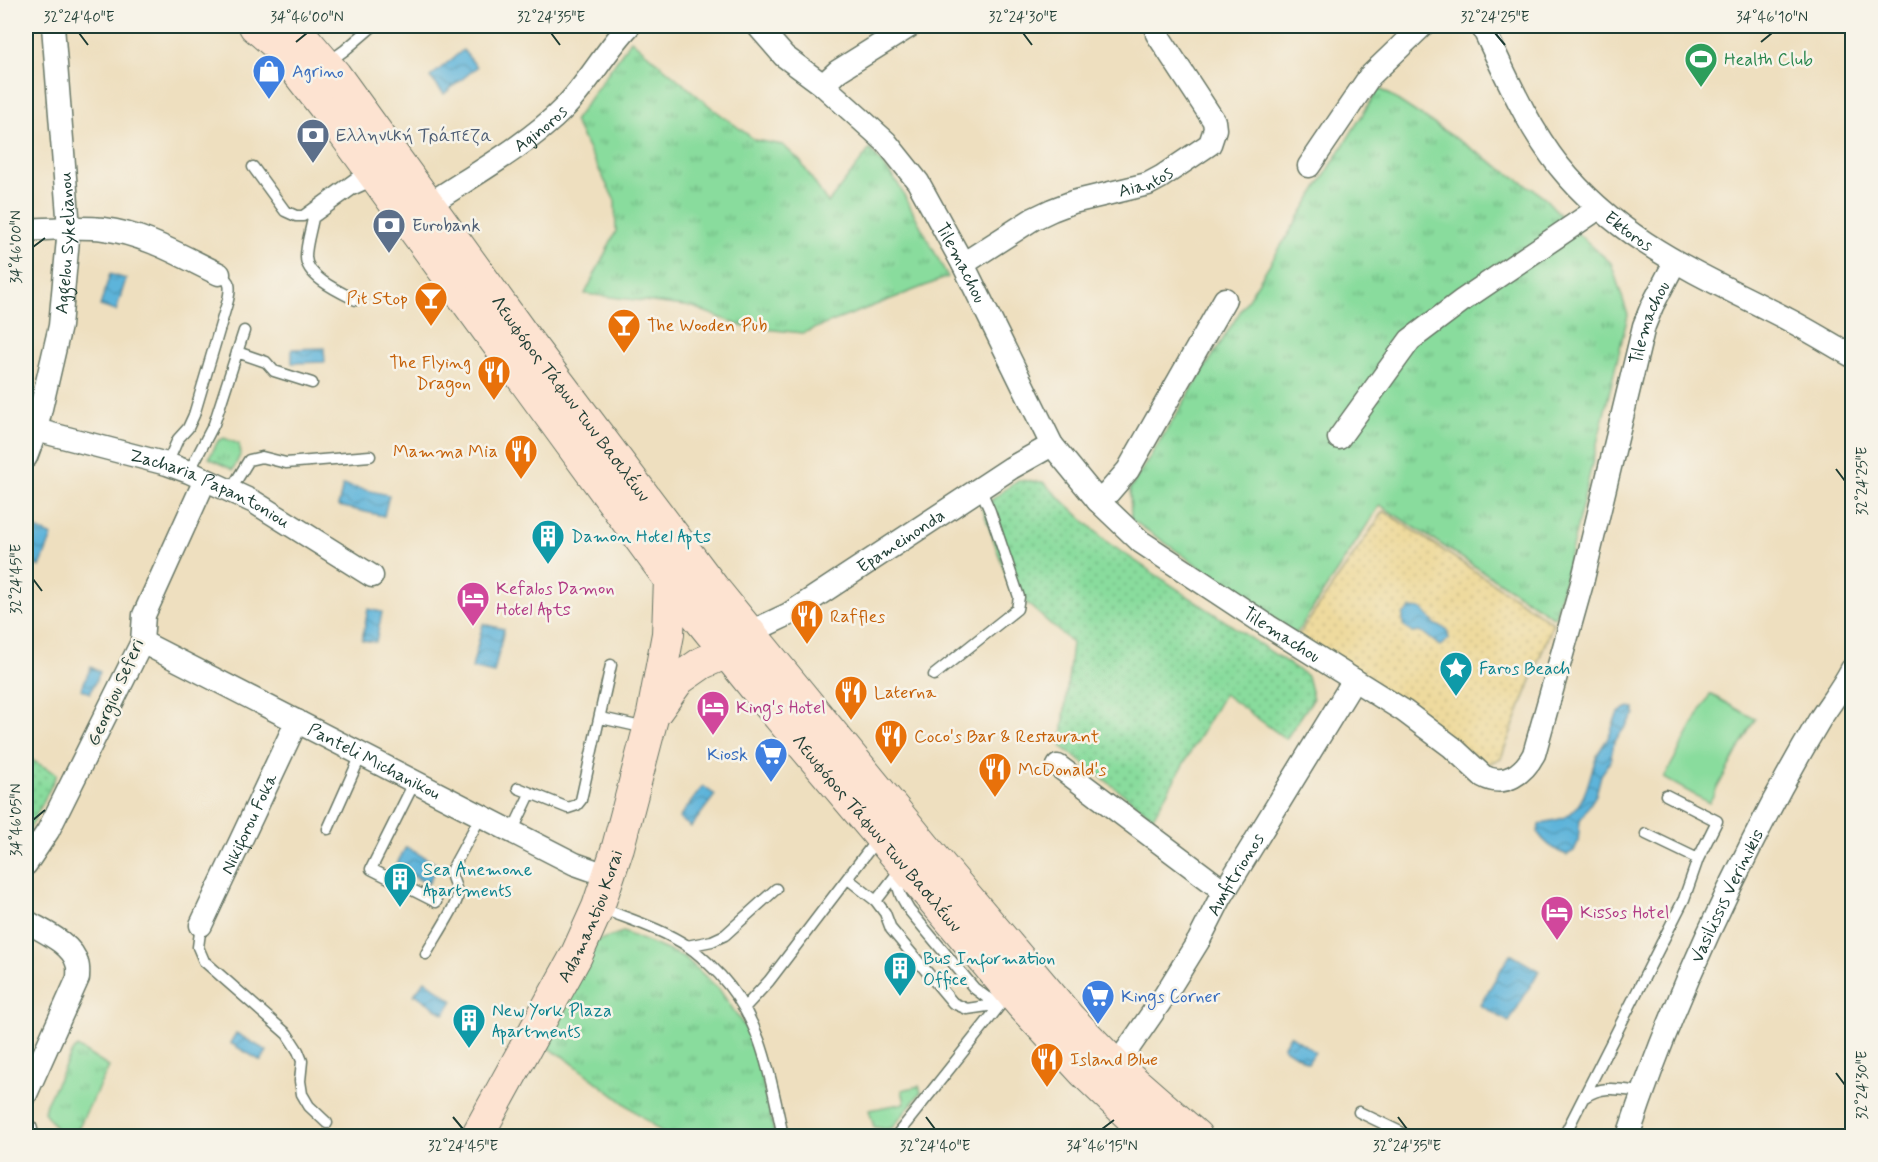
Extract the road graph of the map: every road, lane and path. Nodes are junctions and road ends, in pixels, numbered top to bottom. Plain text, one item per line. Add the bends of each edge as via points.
1 (53, 26) edge
2 (255, 26) edge
3 (294, 26) edge
4 (373, 26) edge
5 (629, 26) edge
6 (758, 26) edge
7 (910, 26) edge
8 (1422, 26) edge
9 (1482, 26) edge
10 (1157, 34) dead end
11 (326, 63) junction
12 (822, 85) junction
13 (1309, 166) dead end
14 (254, 167) dead end
15 (373, 173) junction
16 (428, 205) junction
17 (1599, 208) junction
18 (69, 228) junction
19 (26, 230) edge
20 (1675, 262) junction
21 (963, 264) junction
22 (219, 274) joint
23 (1225, 299) dead end
24 (356, 300) dead end
25 (243, 331) dead end
26 (237, 352) junction
27 (1852, 356) edge
28 (312, 383) dead end
29 (36, 430) junction
30 (1340, 438) dead end
31 (1052, 445) junction
32 (370, 456) dead end
33 (26, 457) edge
34 (167, 464) junction
35 (197, 476) junction
36 (980, 488) junction
37 (230, 491) junction
38 (1098, 501) junction
39 (372, 576) dead end
40 (670, 579) junction
41 (730, 641) junction
42 (142, 642) junction
43 (611, 665) dead end
44 (1852, 669) edge
45 (934, 675) dead end
46 (660, 676) junction
47 (1354, 680) junction
48 (601, 718) junction
49 (652, 721) junction
50 (297, 722) junction
51 (361, 755) junction
52 (1058, 766) dead end
53 (415, 781) junction
54 (518, 788) dead end
55 (530, 794) junction
56 (1666, 795) dead end
57 (481, 816) junction
58 (328, 829) dead end
59 (512, 832) junction
60 (1646, 834) dead end
61 (880, 835) junction
62 (1698, 859) junction
63 (26, 864) edge
64 (899, 871) junction
65 (609, 876) junction
66 (848, 879) junction
67 (776, 889) dead end
68 (1224, 891) junction
69 (876, 901) junction
70 (436, 902) dead end
71 (598, 907) junction
72 (26, 921) edge
73 (201, 925) joint
74 (687, 946) junction
75 (426, 954) dead end
76 (1012, 1005) junction
77 (745, 1007) junction
78 (1116, 1066) junction
79 (1642, 1092) junction
80 (26, 1094) edge
81 (1584, 1098) junction
82 (1359, 1112) dead end
83 (327, 1123) dead end
84 (26, 1130) edge
85 (27, 1137) edge
86 (477, 1137) edge
87 (783, 1137) edge
88 (896, 1137) edge
89 (1151, 1137) edge
90 (1196, 1137) edge
91 (1409, 1137) edge
92 (1564, 1137) edge
93 (1628, 1137) edge

1 - 18 street, Aggelou Sykelianou
2 - 15 main road, Λεωφόρος Τάφων των Βασιλέων via 275,43
3 - 11 main road, Λεωφόρος Τάφων των Βασιλέων
4 - 11 lane
5 - 16 street, Aginoros via 562,111
6 - 12 street, Tilemachou via 784,56
7 - 12 street
8 - 13 street via 1370,76
9 - 17 street, Ektoros via 1535,131 1559,166
10 - 21 street, Aiantos via 1214,121 1210,144 1148,184 1073,202 1033,219
11 - 16 main road, Λεωφόρος Τάφων των Βασιλέων
12 - 21 street, Tilemachou via 902,161
14 - 15 lane via 285,211 296,216 303,216
15 - 24 lane via 313,218 307,250 306,260 318,278
15 - 40 main road, Λεωφόρος Τάφων των Βασιλέων
16 - 41 main road, Λεωφόρος Τάφων των Βασιλέων via 713,588
17 - 20 street, Ektoros
17 - 30 street via 1410,340
18 - 19 street
18 - 22 street via 104,229 140,237
18 - 29 street, Aggelou Sykelianou via 60,326
20 - 27 street, Ektoros
20 - 47 street, Tilemachou via 1644,326 1582,583 1528,765 1508,779 1483,776 1434,732
21 - 31 street, Tilemachou
22 - 34 lane via 230,284 228,300 194,415
23 - 38 street via 1128,470
25 - 26 lane
26 - 28 lane via 266,362 274,371
26 - 35 lane
29 - 33 street, Aggelou Sykelianou
29 - 34 street, Zacharia Papantoniou
31 - 36 street, Epameinonda
31 - 38 street, Tilemachou
32 - 37 lane via 286,463 262,457 249,460
34 - 35 street, Zacharia Papantoniou
35 - 37 street, Zacharia Papantoniou
35 - 42 street, Georgiou Seferi via 144,615
36 - 41 street, Epameinonda via 789,614
36 - 45 lane via 1019,597 1017,609
37 - 39 street, Zacharia Papantoniou
38 - 47 street, Tilemachou via 1141,542
40 - 41 main road, Λεωφόρος Τάφων των Βασιλέων
40 - 46 main road, Adamantiou Korai via 668,634
41 - 46 main road via 689,649
41 - 49 main road, Adamantiou Korai via 679,679
41 - 61 main road, Λεωφόρος Τάφων των Βασιλέων via 760,695
41 - 78 main road, Λεωφόρος Τάφων των Βασιλέων
42 - 50 street, Panteli Michanikou
42 - 63 street, Georgiou Seferi via 48,831
43 - 48 lane
44 - 79 street, Vasilissis Verinikis via 1752,842 1687,978
46 - 49 main road, Adamantiou Korai
47 - 68 street, Amfitrionos
48 - 49 lane
48 - 55 lane via 583,795 577,805 568,808
49 - 65 main road, Adamantiou Korai
50 - 51 street, Panteli Michanikou
50 - 73 street, Nikiforou Foka
51 - 53 street, Panteli Michanikou
51 - 58 lane
52 - 68 street
53 - 57 street, Panteli Michanikou
53 - 70 lane via 371,869
54 - 55 lane
55 - 59 lane
56 - 62 lane via 1717,820
57 - 59 street, Panteli Michanikou
57 - 75 lane via 451,871 457,899
59 - 65 street, Panteli Michanikou via 575,864
60 - 62 lane
61 - 64 main road, Λεωφόρος Τάφων των Βασιλέων
61 - 66 lane
62 - 81 lane via 1684,899
64 - 69 lane
64 - 76 main road, Λεωφόρος Τάφων των Βασιλέων
65 - 71 main road, Adamantiou Korai
66 - 69 lane
66 - 77 lane
67 - 74 lane via 725,935
68 - 78 street, Amfitrionos via 1177,977
69 - 76 lane via 891,929 953,1003 967,1009
71 - 74 lane
71 - 86 main road, Adamantiou Korai via 576,956
72 - 80 street via 71,951 78,978
73 - 83 lane via 198,947 204,961 287,1034 302,1061 302,1094
74 - 77 lane via 701,955
76 - 88 lane
76 - 89 main road, Λεωφόρος Τάφων των Βασιλέων
77 - 87 lane via 764,1052
78 - 90 main road, Λεωφόρος Τάφων των Βασιλέων
79 - 81 lane via 1602,1089
79 - 93 street, Vasilissis Verinikis
81 - 92 lane
82 - 91 lane
84 - 85 street

